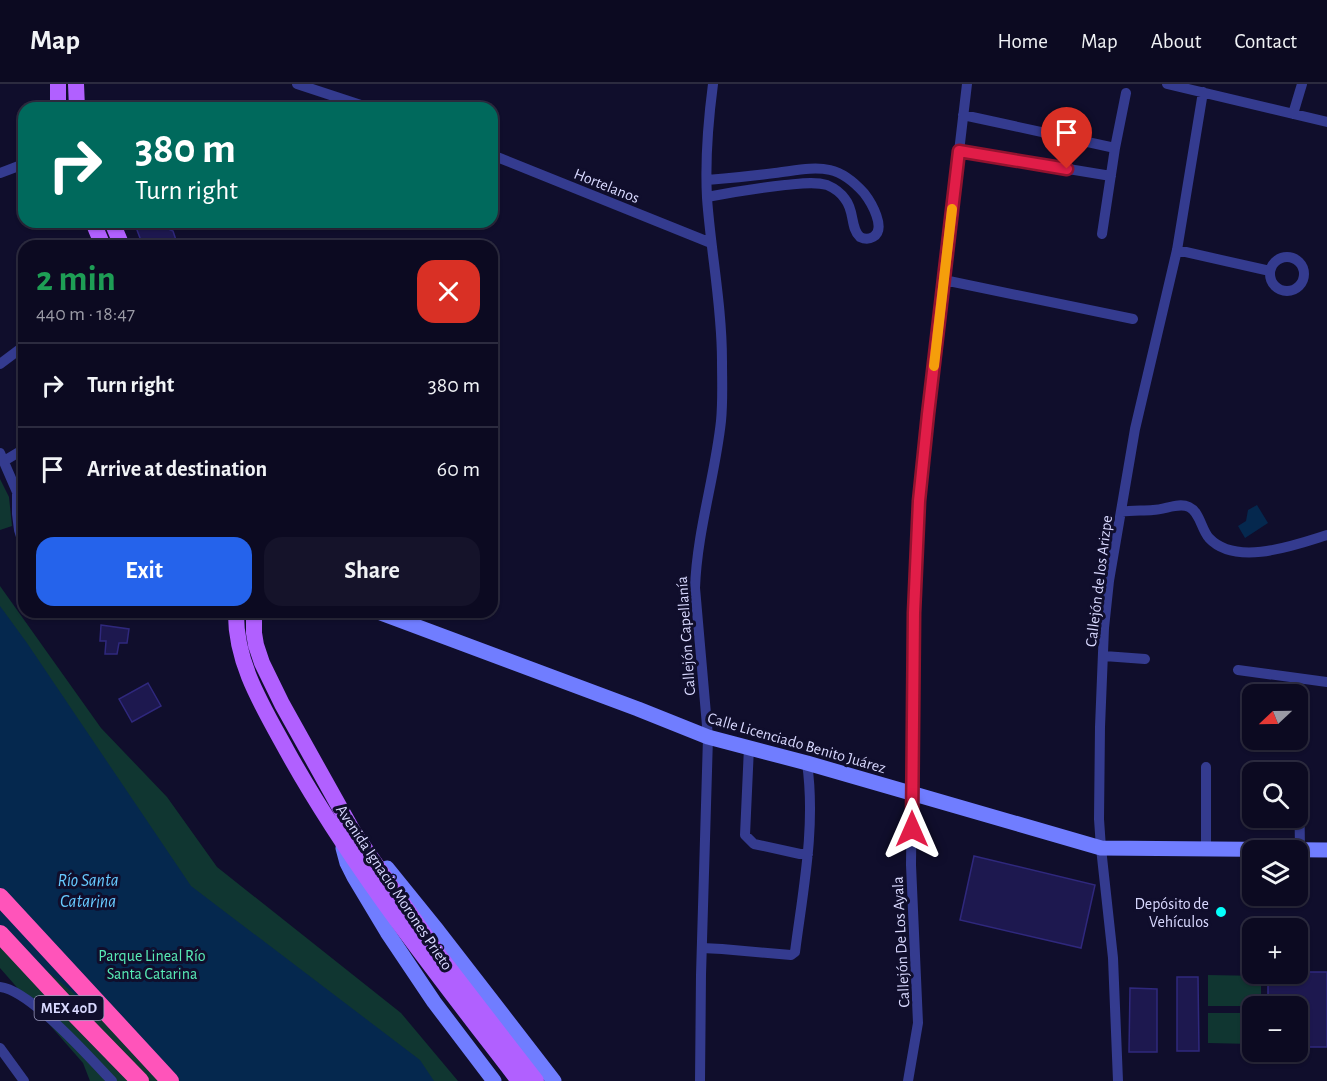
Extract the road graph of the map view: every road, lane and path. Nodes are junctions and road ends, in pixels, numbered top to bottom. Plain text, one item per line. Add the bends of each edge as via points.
1 (58, 84) edge
2 (76, 84) edge
3 (297, 84) edge
4 (713, 84) edge
5 (967, 84) edge
6 (1167, 84) edge
7 (1302, 84) edge
8 (1203, 92) junction
9 (1126, 93) dead end
10 (58, 102) edge
11 (77, 102) edge
12 (352, 102) edge
13 (1293, 114) junction
14 (963, 116) junction
15 (1327, 122) edge
16 (1115, 148) junction
17 (959, 151) junction
18 (498, 157) edge
19 (18, 166) edge
20 (0, 173) edge
21 (751, 176) junction
22 (1111, 177) junction
23 (707, 180) junction
24 (752, 189) junction
25 (707, 197) junction
26 (1102, 234) dead end
27 (711, 243) junction
28 (1177, 250) junction
29 (1270, 271) dead end
30 (944, 280) junction
31 (1133, 319) dead end
32 (18, 350) edge
33 (0, 364) edge
34 (18, 451) edge
35 (2, 457) edge
36 (18, 489) edge
37 (18, 507) edge
38 (1121, 512) junction
39 (18, 522) edge
40 (1327, 535) edge
41 (236, 618) edge
42 (254, 618) edge
43 (394, 618) edge
44 (1104, 656) junction
45 (1145, 659) dead end
46 (1238, 670) dead end
47 (1327, 682) edge
48 (708, 737) junction
49 (749, 747) junction
50 (807, 763) junction
51 (1206, 767) dead end
52 (912, 793) junction
53 (348, 837) junction
54 (1101, 848) junction
55 (1206, 849) junction
56 (1242, 849) edge
57 (1308, 850) edge
58 (1327, 850) edge
59 (808, 854) junction
60 (0, 896) edge
61 (0, 934) edge
62 (702, 948) junction
63 (436, 962) junction
64 (0, 987) edge
65 (0, 1048) edge
66 (24, 1081) edge
67 (112, 1081) edge
68 (140, 1081) edge
69 (170, 1081) edge
70 (494, 1081) edge
71 (519, 1081) edge
72 (536, 1081) edge
73 (554, 1081) edge
74 (700, 1081) edge
75 (908, 1081) edge
76 (1118, 1081) edge

1 - 10 main road
2 - 11 main road
3 - 12 street
4 - 23 street, Callejón Capellanía
5 - 14 street, Callejón De Los Ayala
6 - 8 street
7 - 13 street
8 - 13 street
8 - 28 street, Callejón de los Arizpe
9 - 16 street
13 - 15 street
14 - 16 street
14 - 17 street, Callejón De Los Ayala
16 - 22 street
17 - 22 street
17 - 30 street, Callejón De Los Ayala
18 - 27 street, Hortelanos
19 - 20 street
21 - 23 street
21 - 24 street
21 - 24 street via 820,168 842,174 865,195 879,223 878,232 869,239 860,237 849,205 827,185
22 - 26 street
23 - 25 street, Callejón Capellanía
24 - 25 street
25 - 27 street, Callejón Capellanía
27 - 48 street, Callejón Capellanía via 722,335 721,420 695,588
28 - 29 street
28 - 38 street, Callejón de los Arizpe via 1135,429
30 - 31 street
30 - 52 street, Callejón De Los Ayala via 919,501
32 - 33 street
34 - 35 street
35 - 36 street
37 - 39 street
38 - 40 street via 1187,506 1219,546 1244,553 1264,552
38 - 44 street, Callejón de los Arizpe via 1109,581
41 - 53 main road, Avenida Ignacio Morones Prieto via 241,657 265,713 302,778
42 - 53 main road, Avenida Ignacio Morones Prieto via 262,663
43 - 48 street, Calle Licenciado Benito Juárez
44 - 45 street
44 - 54 street, Callejón de los Arizpe
46 - 47 street
48 - 49 street, Calle Licenciado Benito Juárez
48 - 62 street, Callejón Capellanía
49 - 50 street, Calle Licenciado Benito Juárez
49 - 59 street via 746,835 754,844
50 - 52 street, Calle Licenciado Benito Juárez
50 - 59 street
51 - 55 street
52 - 54 street, Calle Licenciado Benito Juárez
52 - 75 street, Callejón De Los Ayala via 918,1023
53 - 63 main road, Avenida Ignacio Morones Prieto
53 - 70 street, Avenida Ignacio Morones Prieto via 348,863 354,877 434,1002
53 - 73 street via 381,861
54 - 55 street, Calle Licenciado Benito Juárez
54 - 76 street, Callejón de los Arizpe via 1113,958
55 - 56 street, Calle Licenciado Benito Juárez
57 - 58 street, Calle Licenciado Benito Juárez
59 - 62 street via 795,952 791,955
60 - 69 highway, MEX 40D
61 - 68 highway, MEX 40D
62 - 74 street, Callejón Capellanía
63 - 71 main road, Avenida Ignacio Morones Prieto
63 - 72 main road, Avenida Ignacio Morones Prieto
64 - 67 street via 29,1001
65 - 66 street

